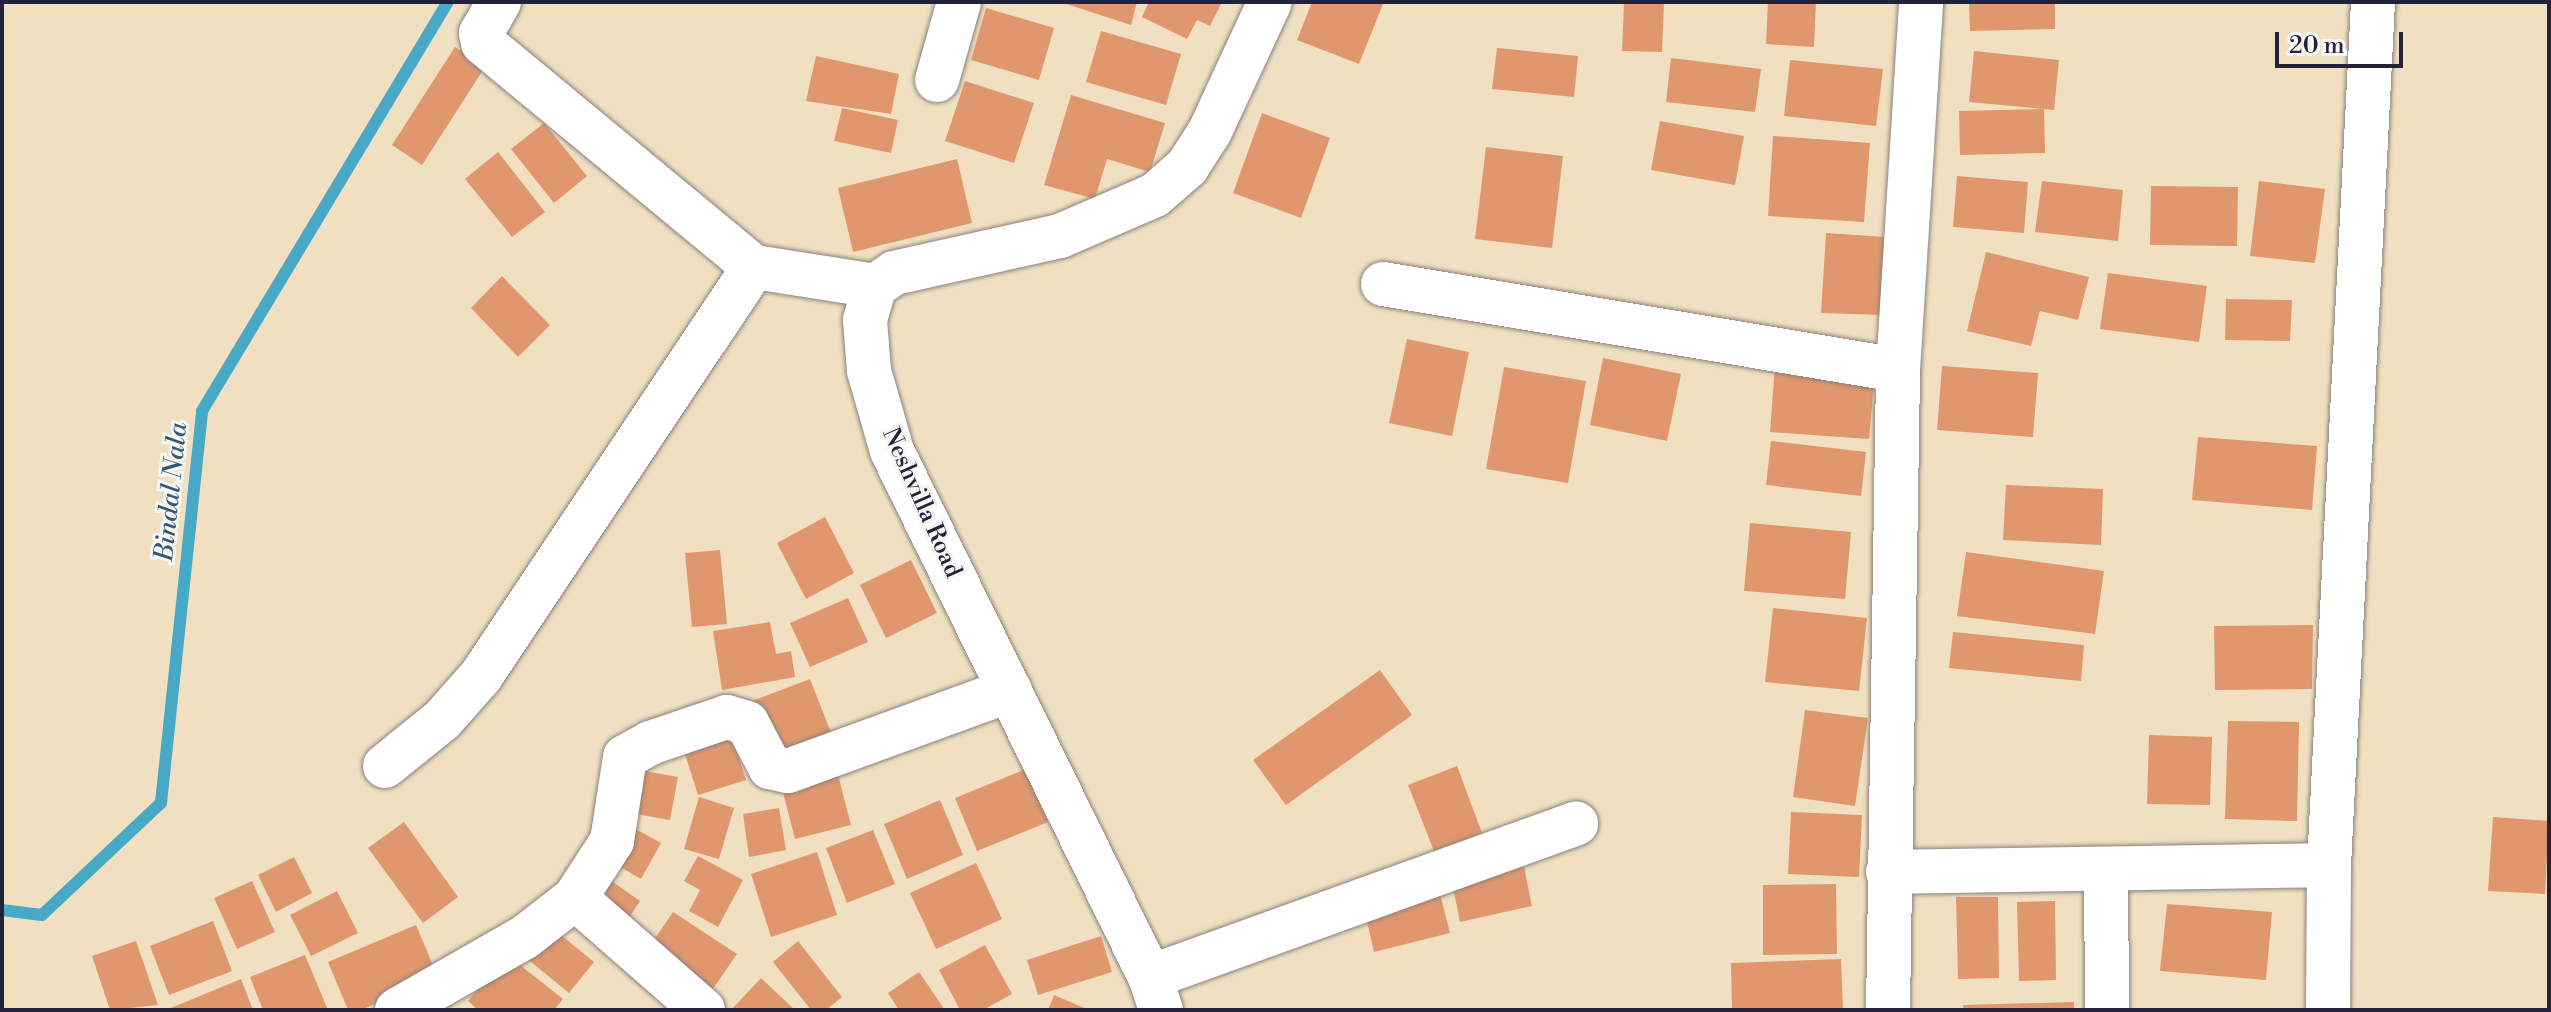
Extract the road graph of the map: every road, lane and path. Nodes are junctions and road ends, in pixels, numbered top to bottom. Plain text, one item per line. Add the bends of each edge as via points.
1 (499, 2) edge
2 (959, 2) edge
3 (1270, 2) edge
4 (1921, 2) edge
5 (2373, 2) edge
6 (937, 80) dead end
7 (754, 267) junction
8 (1383, 284) dead end
9 (875, 286) junction
10 (1898, 370) junction
11 (1010, 690) junction
12 (385, 766) dead end
13 (1576, 824) dead end
14 (2329, 865) junction
15 (2106, 869) junction
16 (1888, 872) junction
17 (575, 898) junction
18 (1158, 1002) edge
19 (397, 1010) edge
20 (703, 1010) edge
21 (1888, 1010) edge
22 (2107, 1010) edge
23 (2328, 1010) edge

1 - 7 street via 481,33 483,43
2 - 6 street
3 - 9 street via 1210,131 1187,167 1155,195 1060,236 919,263
4 - 10 street
5 - 14 street
7 - 9 street
7 - 12 street via 481,676 442,720
8 - 10 street
9 - 11 street, Neshvilla Road via 865,320 869,371 892,451
10 - 16 street
11 - 17 street via 788,771 770,767 747,723 727,717 650,743 625,757 612,841
11 - 18 street, Neshvilla Road
13 - 18 street
14 - 15 street
14 - 23 street
15 - 16 street
15 - 22 street
16 - 21 street
17 - 19 street via 525,937
17 - 20 street

